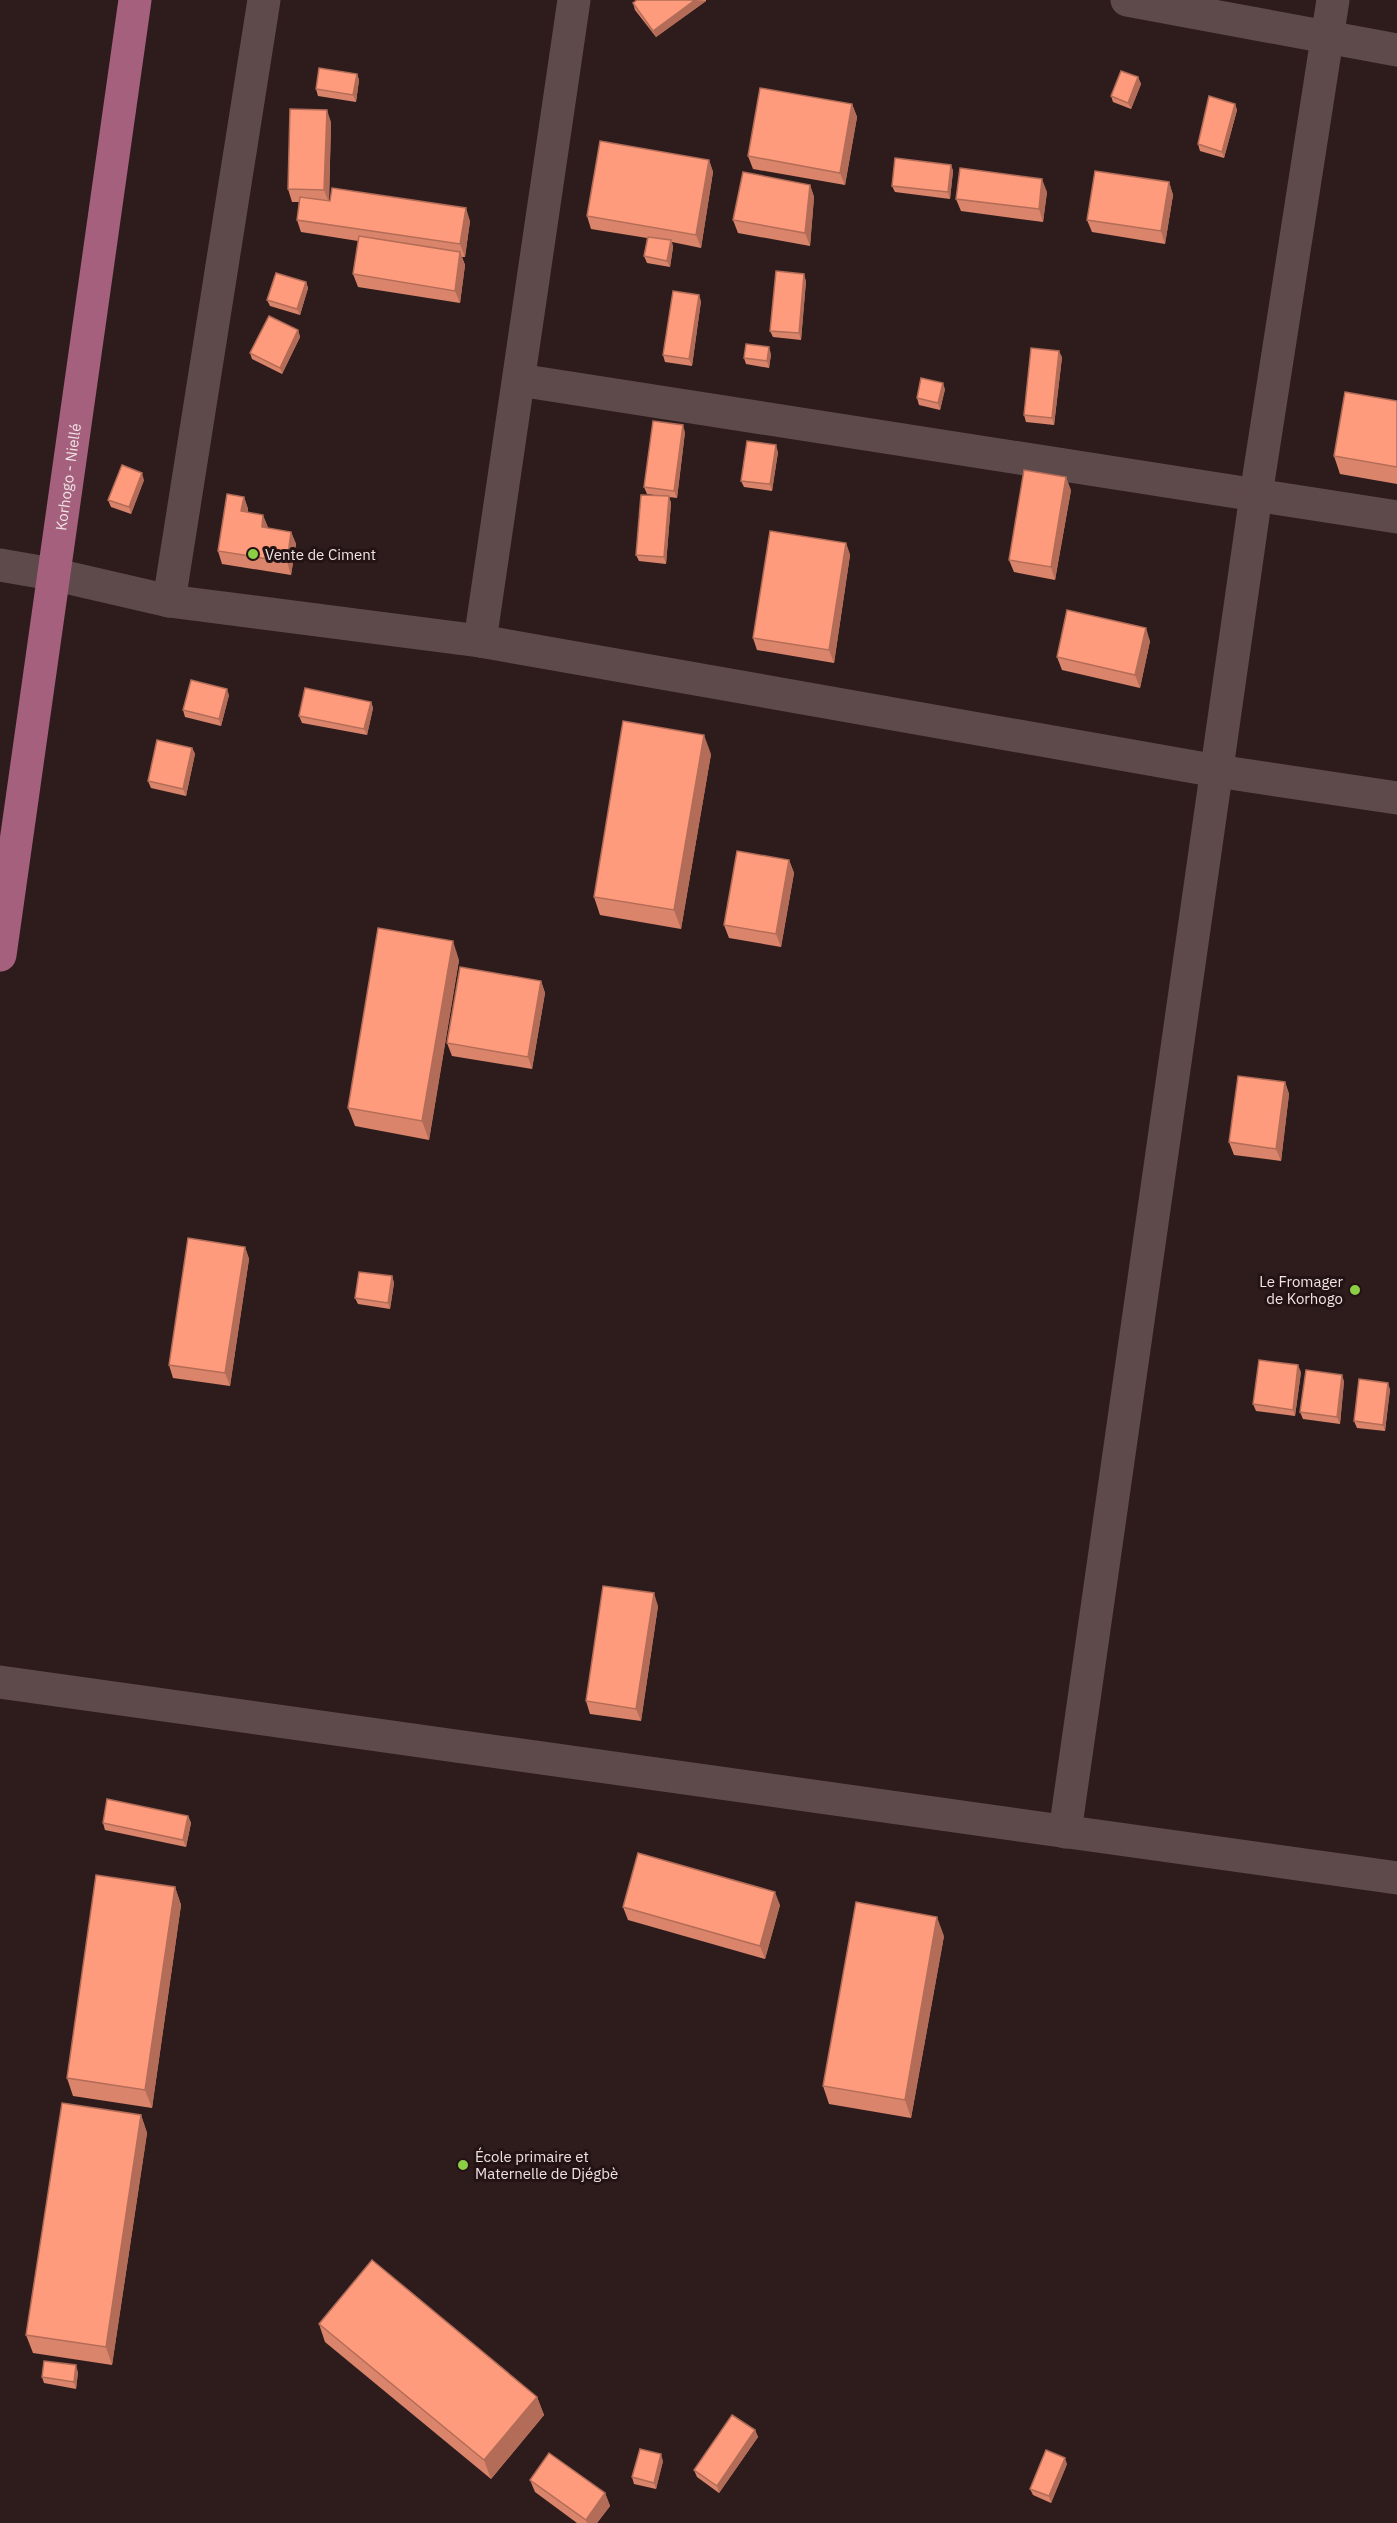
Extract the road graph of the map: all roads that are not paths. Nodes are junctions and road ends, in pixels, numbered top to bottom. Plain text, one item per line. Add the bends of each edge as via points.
1 (135, 0) edge
2 (264, 0) edge
3 (574, 0) edge
4 (1127, 0) edge
5 (1333, 0) edge
6 (1328, 39) junction
7 (1397, 50) edge
8 (519, 380) junction
9 (1256, 495) junction
10 (1397, 517) edge
11 (0, 565) edge
12 (52, 574) junction
13 (169, 601) junction
14 (480, 641) junction
15 (1217, 771) junction
16 (1397, 798) edge
17 (0, 955) edge
18 (0, 1682) edge
19 (1065, 1832) junction
20 (1397, 1878) edge

1 - 12 main road, Korhogo - Niellé
2 - 13 street
3 - 8 street
4 - 6 street
5 - 6 street
6 - 7 street
6 - 9 street
8 - 9 street
8 - 14 street
9 - 10 street
9 - 15 street
11 - 12 street
12 - 13 street
12 - 17 main road, Korhogo - Niellé
13 - 14 street
14 - 15 street
15 - 16 street
15 - 19 street
18 - 19 street
19 - 20 street

